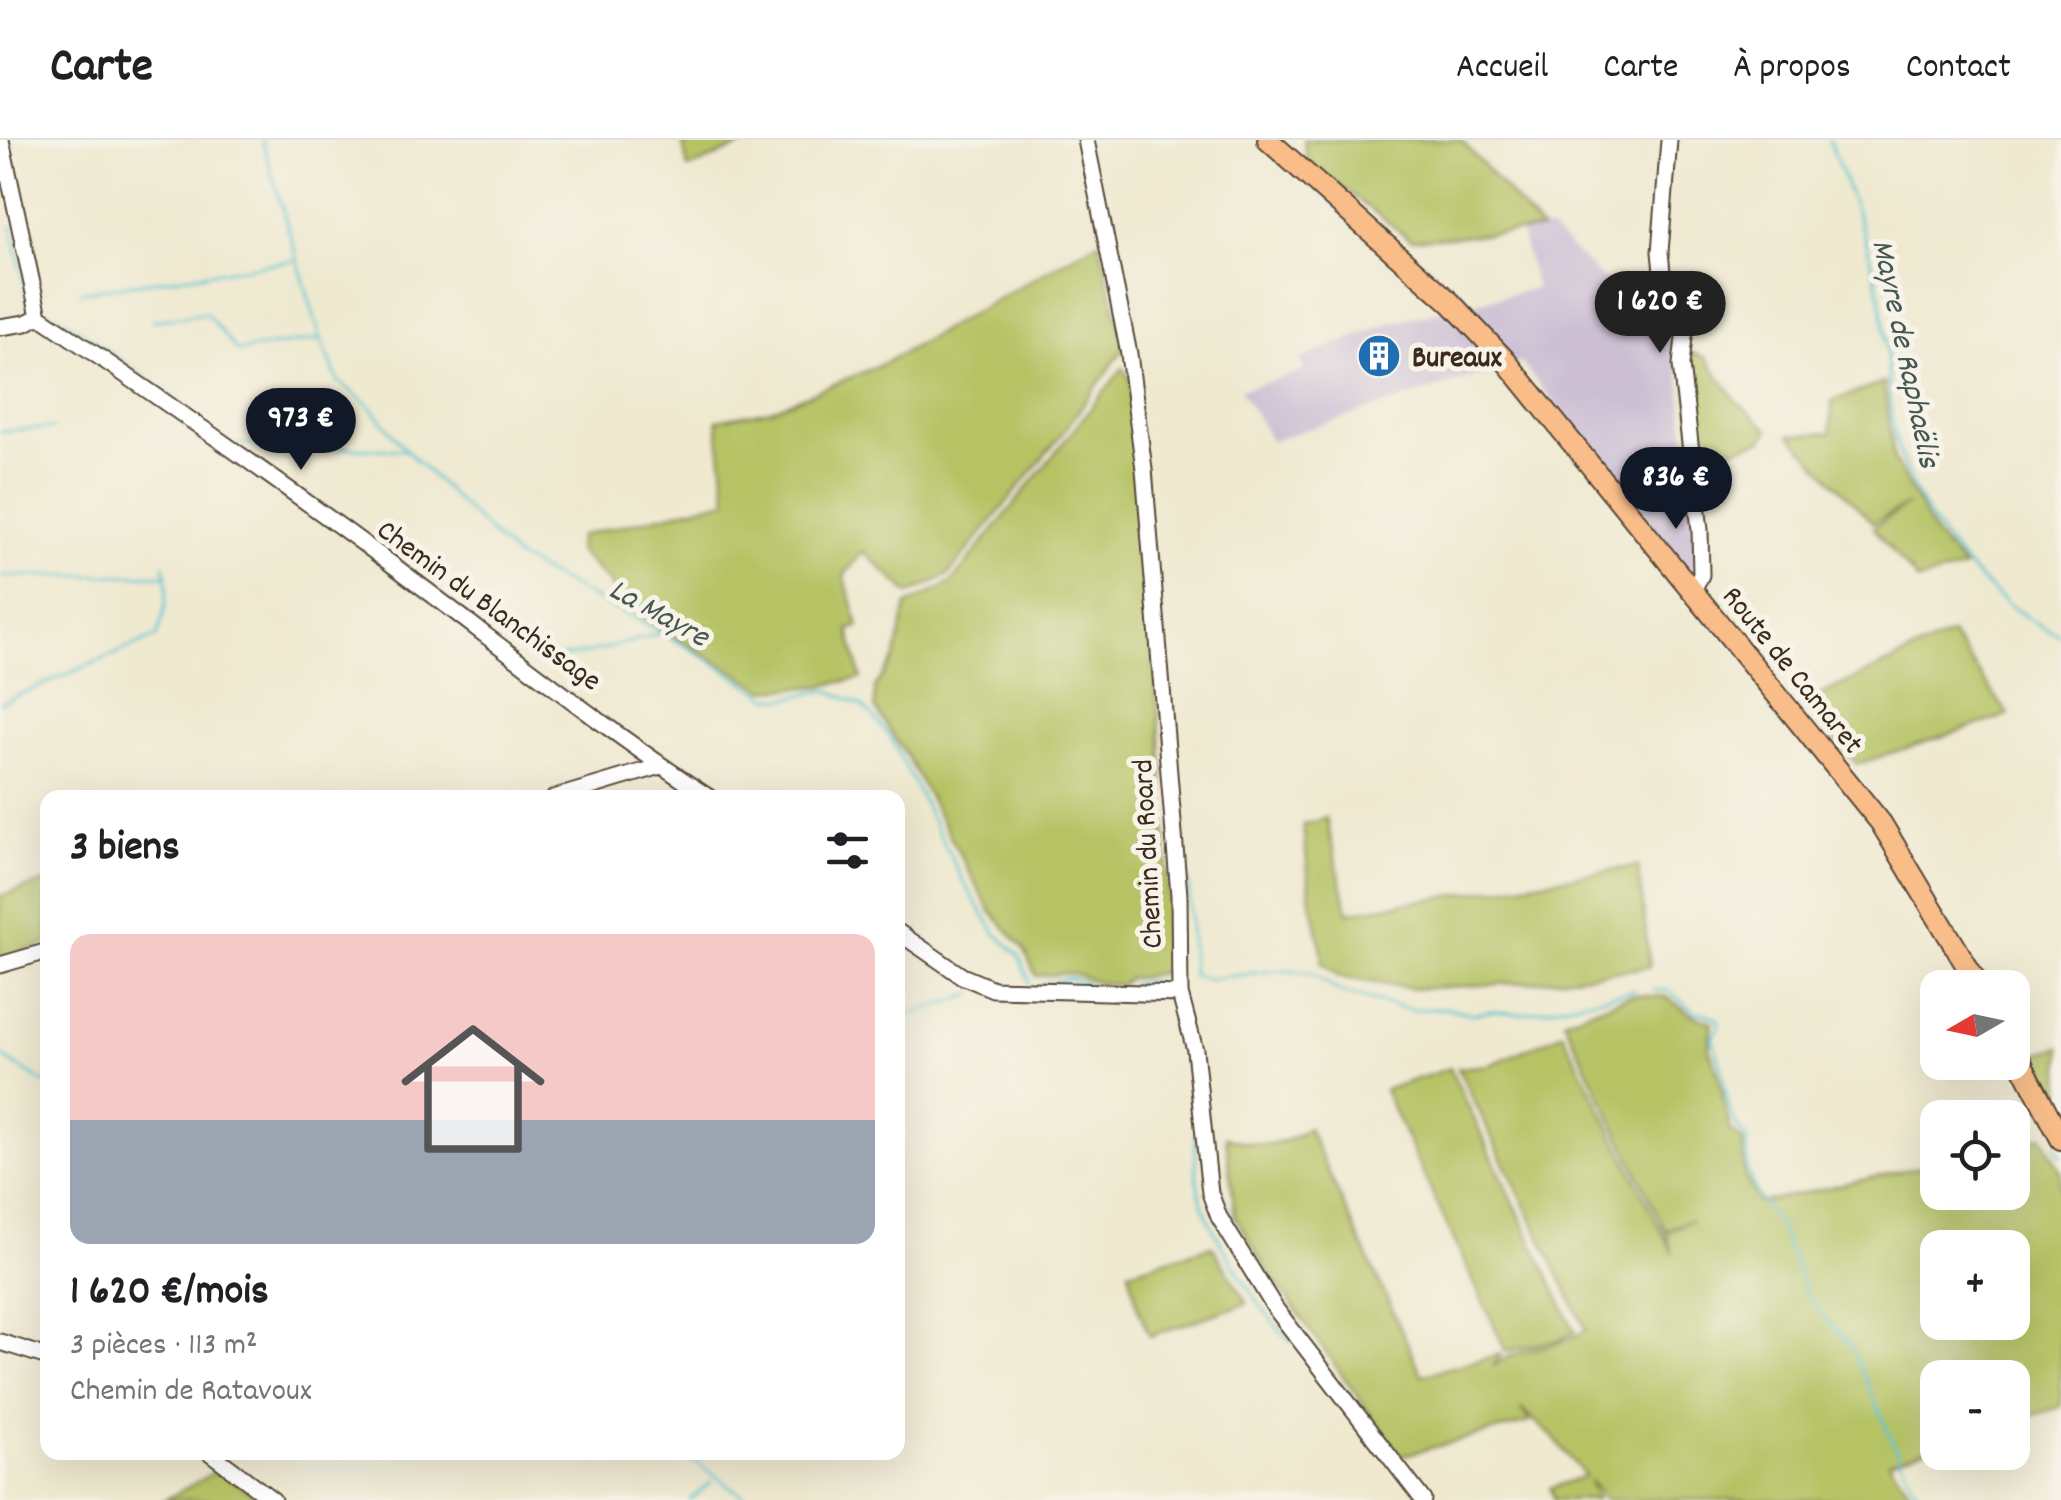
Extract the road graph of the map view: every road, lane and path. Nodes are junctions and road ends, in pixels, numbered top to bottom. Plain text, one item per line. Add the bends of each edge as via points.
1 (0, 140) edge
2 (1086, 140) edge
3 (1669, 140) edge
4 (1275, 146) edge
5 (38, 316) junction
6 (0, 327) edge
7 (1692, 592) junction
8 (661, 766) junction
9 (581, 790) edge
10 (698, 790) edge
11 (905, 937) edge
12 (40, 954) edge
13 (0, 965) edge
14 (1969, 970) edge
15 (1180, 994) junction
16 (2030, 1080) edge
17 (2061, 1139) edge
18 (0, 1342) edge
19 (40, 1354) edge
20 (220, 1460) edge
21 (273, 1500) edge
22 (1423, 1500) edge

1 - 5 street
2 - 15 street, Chemin du Roard via 1129,354 1144,469 1179,895
3 - 7 street via 1660,252 1685,328 1680,365 1700,530 1700,575
4 - 7 main road, Route de Camaret via 1478,331
5 - 6 street
5 - 8 street, Chemin du Blanchissage via 386,560
7 - 14 main road, Route de Camaret via 1881,823
8 - 9 street
8 - 10 street, Chemin du Blanchissage
11 - 15 street via 994,989
12 - 13 street
15 - 22 street, Chemin du Roard via 1195,1050 1210,1193 1219,1217 1275,1308
16 - 17 main road
18 - 19 street
20 - 21 street

